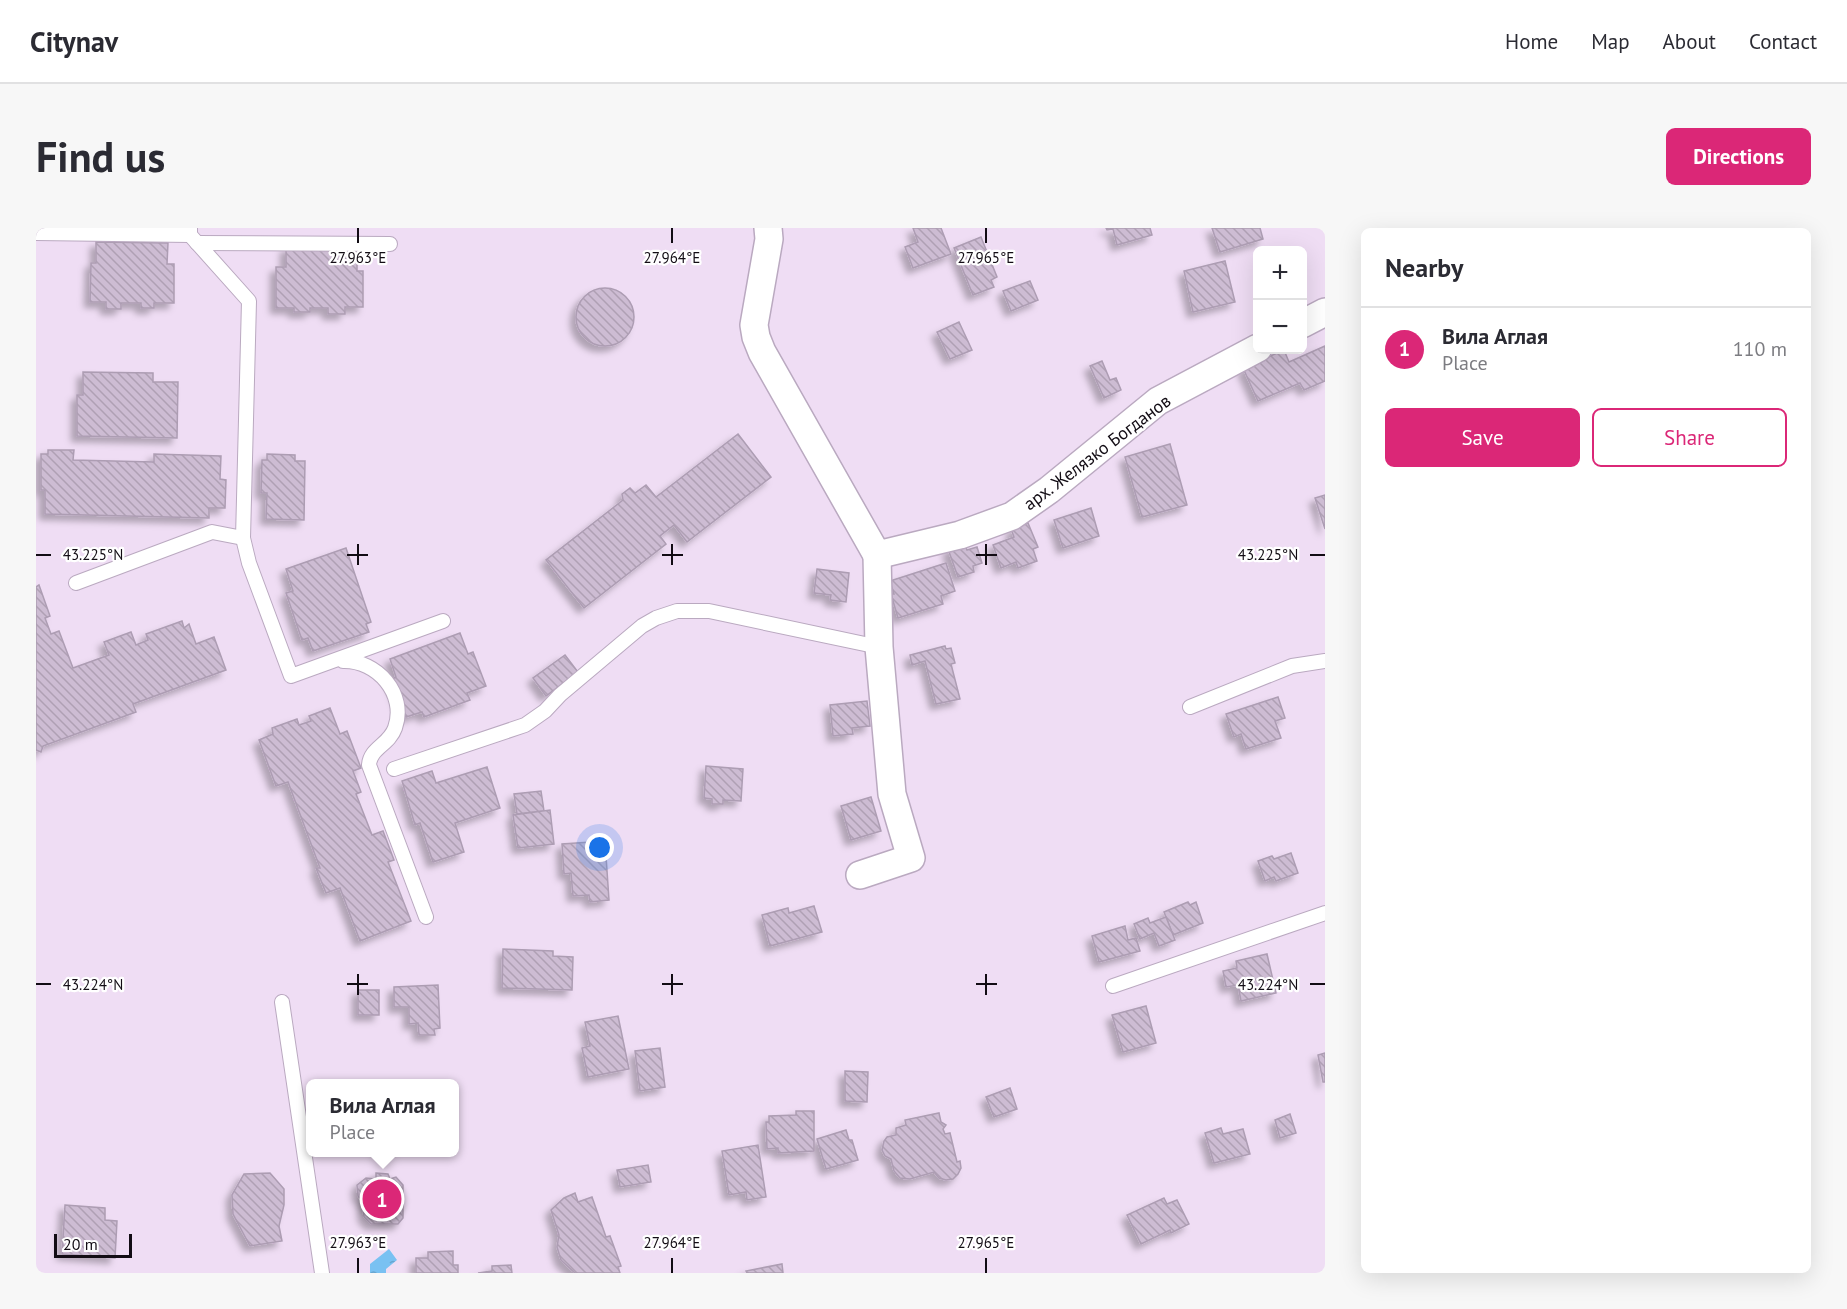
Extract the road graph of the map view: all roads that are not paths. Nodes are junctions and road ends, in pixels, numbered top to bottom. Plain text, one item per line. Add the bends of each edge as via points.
1 (768, 228) edge
2 (36, 233) edge
3 (193, 235) edge
4 (390, 244) dead end
5 (1325, 312) edge
6 (1307, 321) edge
7 (1253, 350) edge
8 (243, 538) junction
9 (877, 555) junction
10 (76, 583) dead end
11 (443, 621) dead end
12 (879, 647) junction
13 (335, 661) junction
14 (1325, 661) edge
15 (1190, 707) dead end
16 (394, 769) dead end
17 (860, 875) dead end
18 (1325, 913) edge
19 (426, 917) dead end
20 (1113, 986) dead end
21 (282, 1002) dead end
22 (322, 1273) edge

1 - 9 street via 754,325 756,337
2 - 3 lane
3 - 4 lane
3 - 8 lane via 249,301
5 - 6 street
7 - 9 street, арх. Желязко Богданов via 1158,401 1012,516 960,535
8 - 10 lane via 213,532
8 - 13 lane via 291,676
9 - 12 street
11 - 13 lane
12 - 16 lane via 709,611 677,611 642,626 525,725
12 - 17 street via 892,794 911,858
13 - 19 lane via 370,667 391,687 396,700 395,728 390,740 374,751 369,765
14 - 15 lane via 1292,666
18 - 20 lane
21 - 22 lane

